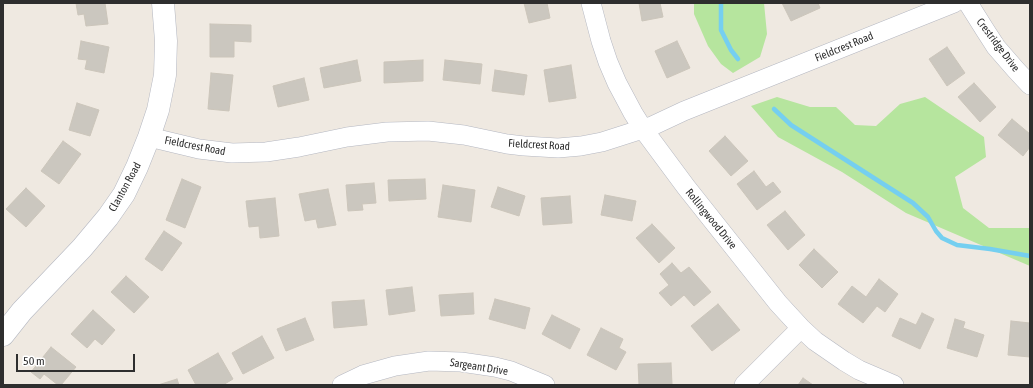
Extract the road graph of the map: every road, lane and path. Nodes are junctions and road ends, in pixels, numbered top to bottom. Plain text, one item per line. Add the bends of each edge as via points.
1 (163, 3) edge
2 (591, 3) edge
3 (954, 3) edge
4 (968, 3) edge
5 (1030, 85) edge
6 (643, 129) junction
7 (150, 136) junction
8 (801, 328) junction
9 (3, 335) edge
10 (342, 385) edge
11 (545, 385) edge
12 (744, 385) edge
13 (894, 385) edge

1 - 7 main road, Clanton Road via 165,75
2 - 6 street, Rollingwood Drive via 608,62
3 - 6 street, Fieldcrest Road
4 - 5 street, Crestridge Drive via 996,47
6 - 7 street, Fieldcrest Road via 602,142 558,148 507,144 428,131 387,132 266,152 232,153 199,149
6 - 8 street, Rollingwood Drive via 690,193
7 - 9 main road, Clanton Road via 124,194 108,217
8 - 12 street
8 - 13 street, Rollingwood Drive via 815,341 858,370
10 - 11 street, Sargeant Drive via 363,375 429,361 495,367

